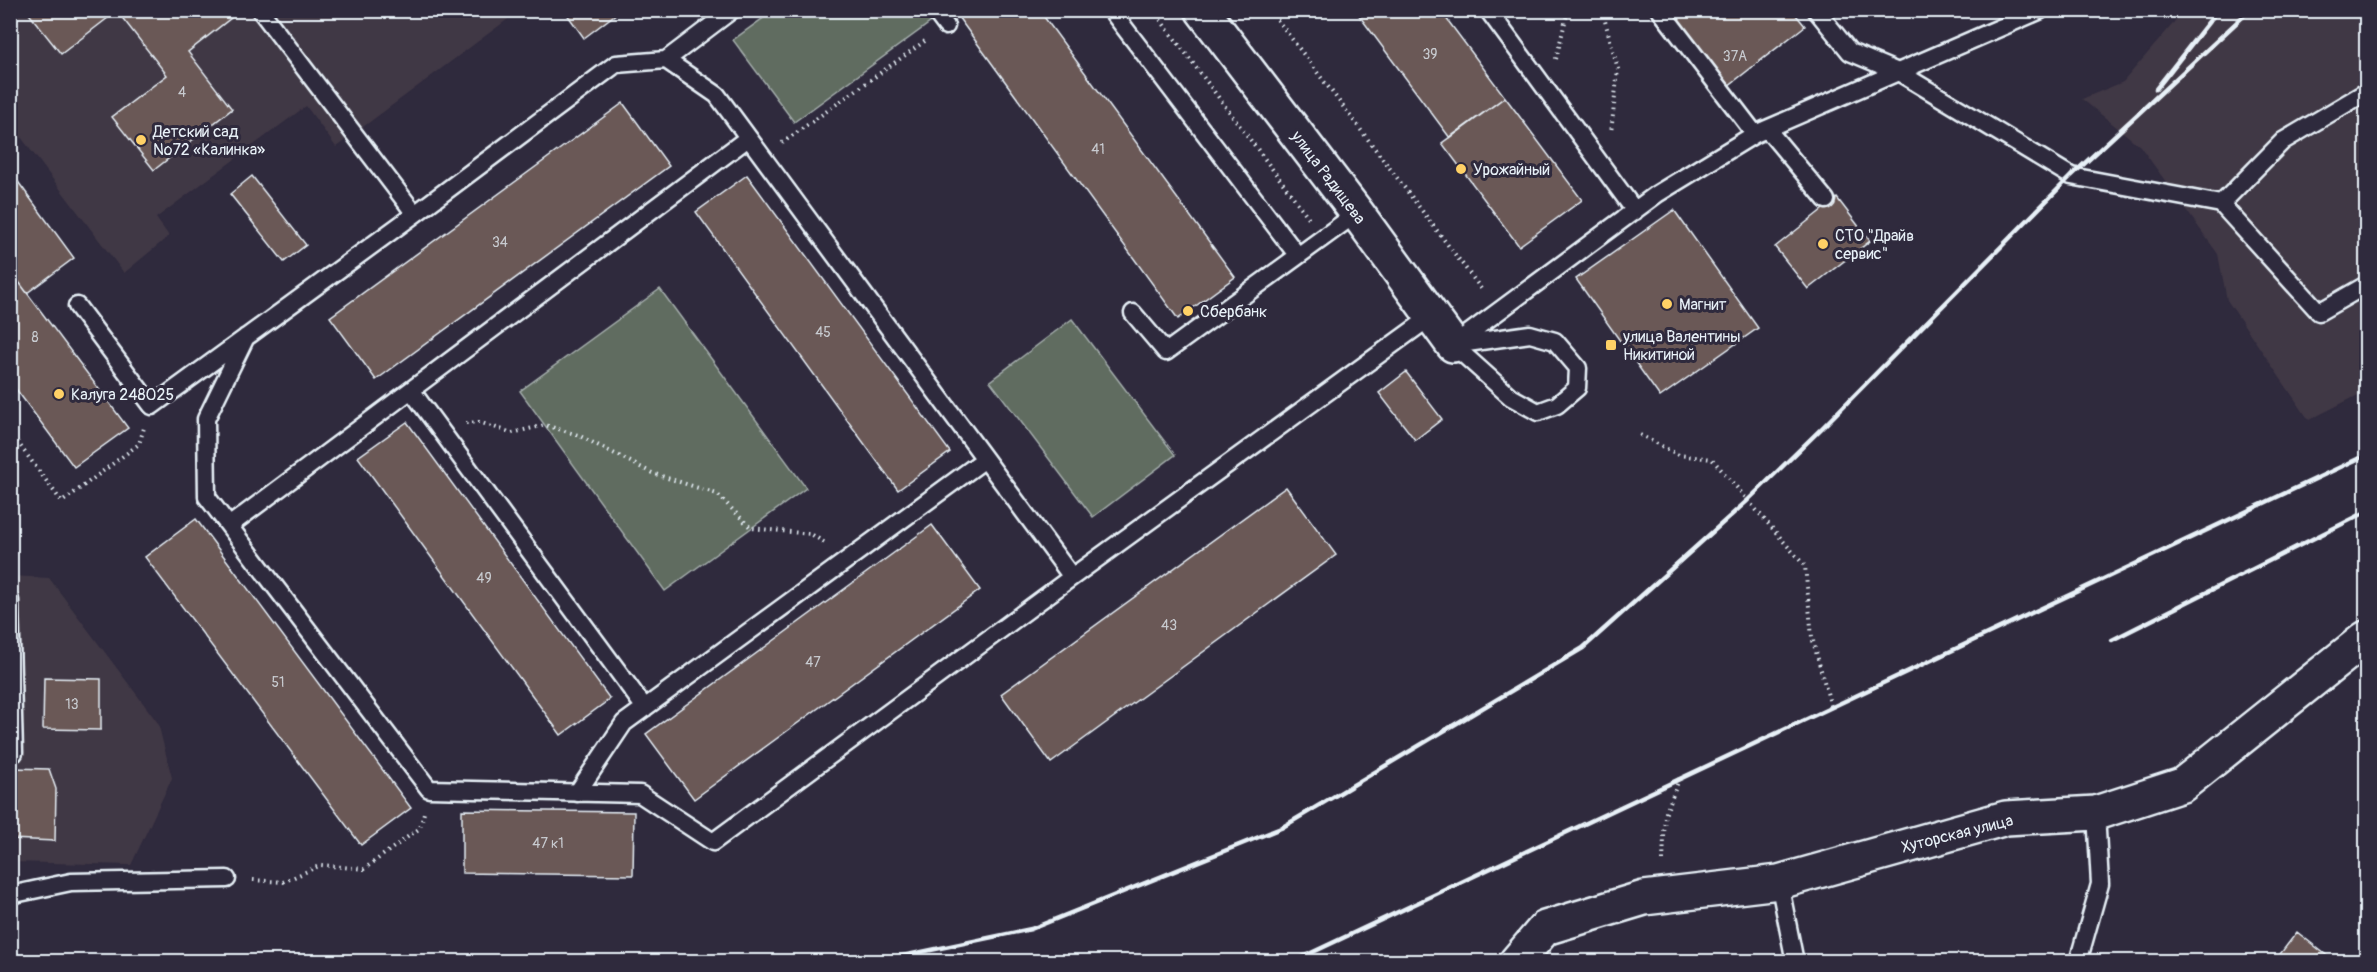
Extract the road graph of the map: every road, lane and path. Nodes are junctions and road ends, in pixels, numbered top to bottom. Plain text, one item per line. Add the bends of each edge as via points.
1 (260, 10) edge
2 (732, 10) edge
3 (934, 10) edge
4 (1111, 10) edge
5 (1153, 10) edge
6 (1202, 10) edge
7 (1269, 10) edge
8 (1488, 10) edge
9 (1568, 10) edge
10 (1602, 10) edge
11 (1660, 10) edge
12 (1816, 10) edge
13 (2041, 10) edge
14 (946, 26) joint
15 (666, 60) junction
16 (1900, 73) junction
17 (1547, 91) junction
18 (2367, 92) edge
19 (1761, 132) junction
20 (748, 138) junction
21 (762, 157) junction
22 (1606, 172) junction
23 (1826, 200) dead end
24 (2221, 204) junction
25 (1635, 211) junction
26 (1357, 213) junction
27 (415, 214) junction
28 (1324, 237) junction
29 (1298, 256) junction
30 (2367, 285) edge
31 (77, 306) dead end
32 (1499, 312) junction
33 (1133, 313) dead end
34 (1432, 316) junction
35 (246, 337) junction
36 (1454, 345) junction
37 (411, 390) junction
38 (152, 406) junction
39 (435, 424) junction
40 (10, 432) edge
41 (1640, 435) dead end
42 (985, 459) junction
43 (229, 525) junction
44 (849, 558) junction
45 (1072, 577) junction
46 (10, 600) edge
47 (2367, 638) edge
48 (1832, 707) dead end
49 (645, 708) junction
50 (14, 753) dead end
51 (1680, 777) dead end
52 (429, 789) junction
53 (576, 793) junction
54 (2096, 813) junction
55 (227, 879) joint
56 (1779, 882) junction
57 (10, 894) edge
58 (1644, 898) junction
59 (1516, 962) edge
60 (1795, 962) edge
61 (2078, 962) edge

1 - 27 lane
2 - 15 lane
3 - 14 lane
4 - 29 lane
5 - 28 path
6 - 26 street, улица Радищева
7 - 32 path
8 - 17 lane
9 - 17 path
10 - 22 path via 1618,69
11 - 19 lane
12 - 16 lane via 1850,52
13 - 16 lane
14 - 21 path
15 - 20 lane via 717,95
15 - 27 lane via 616,64
16 - 19 lane
16 - 24 lane via 2071,176
17 - 22 lane
18 - 24 lane via 2283,141
19 - 23 lane
19 - 25 lane
20 - 21 lane
20 - 37 lane
21 - 42 lane
22 - 25 lane
24 - 30 lane via 2319,312
25 - 32 lane
26 - 28 lane
26 - 34 street, улица Радищева
27 - 35 lane
28 - 29 lane
29 - 33 lane via 1166,352
31 - 38 lane
32 - 36 lane
34 - 36 street, улица Радищева
34 - 45 lane
35 - 38 lane
35 - 43 lane via 206,419 207,496
36 - 36 lane via 1511,397 1538,412 1557,405 1577,388 1578,368 1556,341 1530,334
37 - 39 lane
37 - 43 lane
38 - 40 path via 139,444 62,502
39 - 44 path via 479,422 512,433 545,426 578,435 652,473 717,494 751,528 811,534
39 - 49 lane
41 - 48 path via 1679,455 1712,459 1805,566 1812,637
42 - 44 lane
42 - 45 lane
43 - 52 lane
44 - 49 lane
45 - 53 lane via 713,842 640,794
46 - 50 lane
47 - 54 street, Хуторская улица via 2182,785
49 - 53 lane via 624,723
51 - 58 path via 1665,815 1662,865
52 - 53 lane
52 - 55 path via 420,828 364,869 321,865 283,882
54 - 56 street, Хуторская улица via 2006,818
54 - 61 lane via 2100,884
55 - 57 lane via 71,882
56 - 58 street, Хуторская улица
56 - 60 lane
58 - 59 street, Хуторская улица via 1545,928

